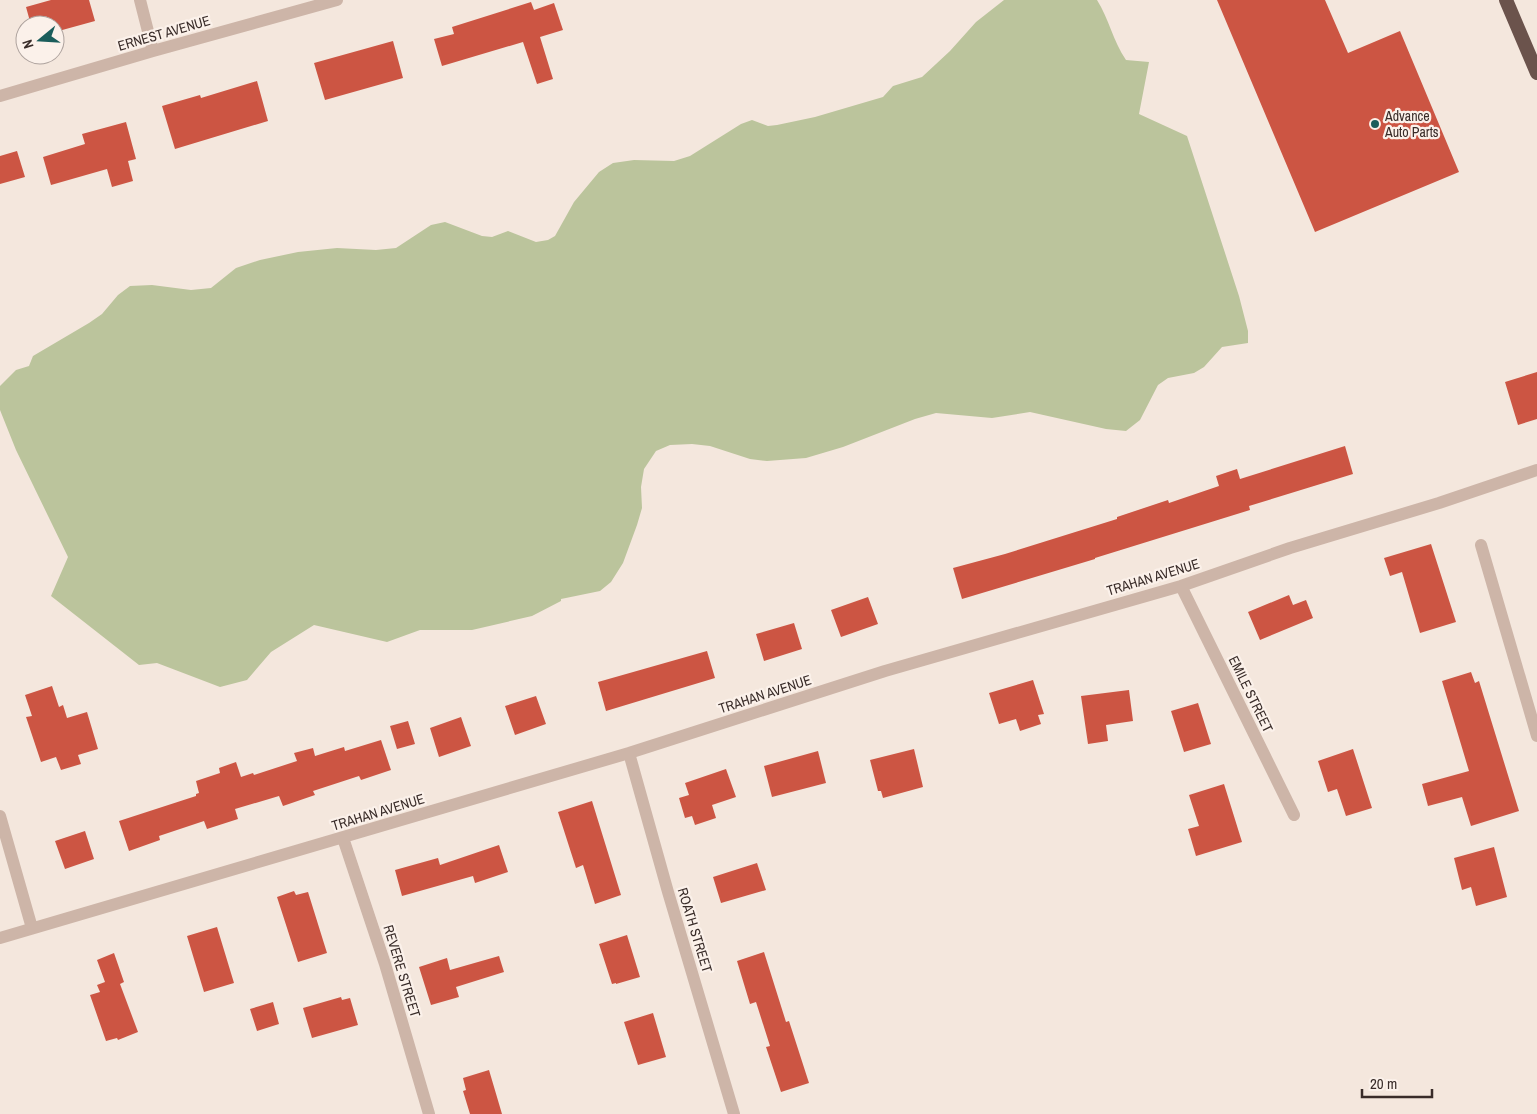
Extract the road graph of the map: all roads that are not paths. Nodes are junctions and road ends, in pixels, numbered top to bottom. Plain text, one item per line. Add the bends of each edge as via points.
1 (140, 0) edge
2 (337, 0) edge
3 (1506, 0) edge
4 (153, 51) junction
5 (1537, 73) edge
6 (0, 96) edge
7 (1537, 470) edge
8 (1481, 545) dead end
9 (1180, 586) junction
10 (1537, 736) edge
11 (629, 754) junction
12 (1294, 815) dead end
13 (0, 816) edge
14 (343, 838) junction
15 (32, 928) junction
16 (0, 938) edge
17 (429, 1114) edge
18 (734, 1114) edge

1 - 4 street
2 - 4 street, ERNEST AVENUE
3 - 5 highway
4 - 6 street, ERNEST AVENUE
7 - 9 street, TRAHAN AVENUE
8 - 10 street
9 - 11 street, TRAHAN AVENUE via 885,671
9 - 12 street, EMILE STREET
11 - 14 street, TRAHAN AVENUE
11 - 18 street, ROATH STREET
13 - 15 street
14 - 15 street, TRAHAN AVENUE
14 - 17 street, REVERE STREET via 385,964
15 - 16 street, TRAHAN AVENUE

